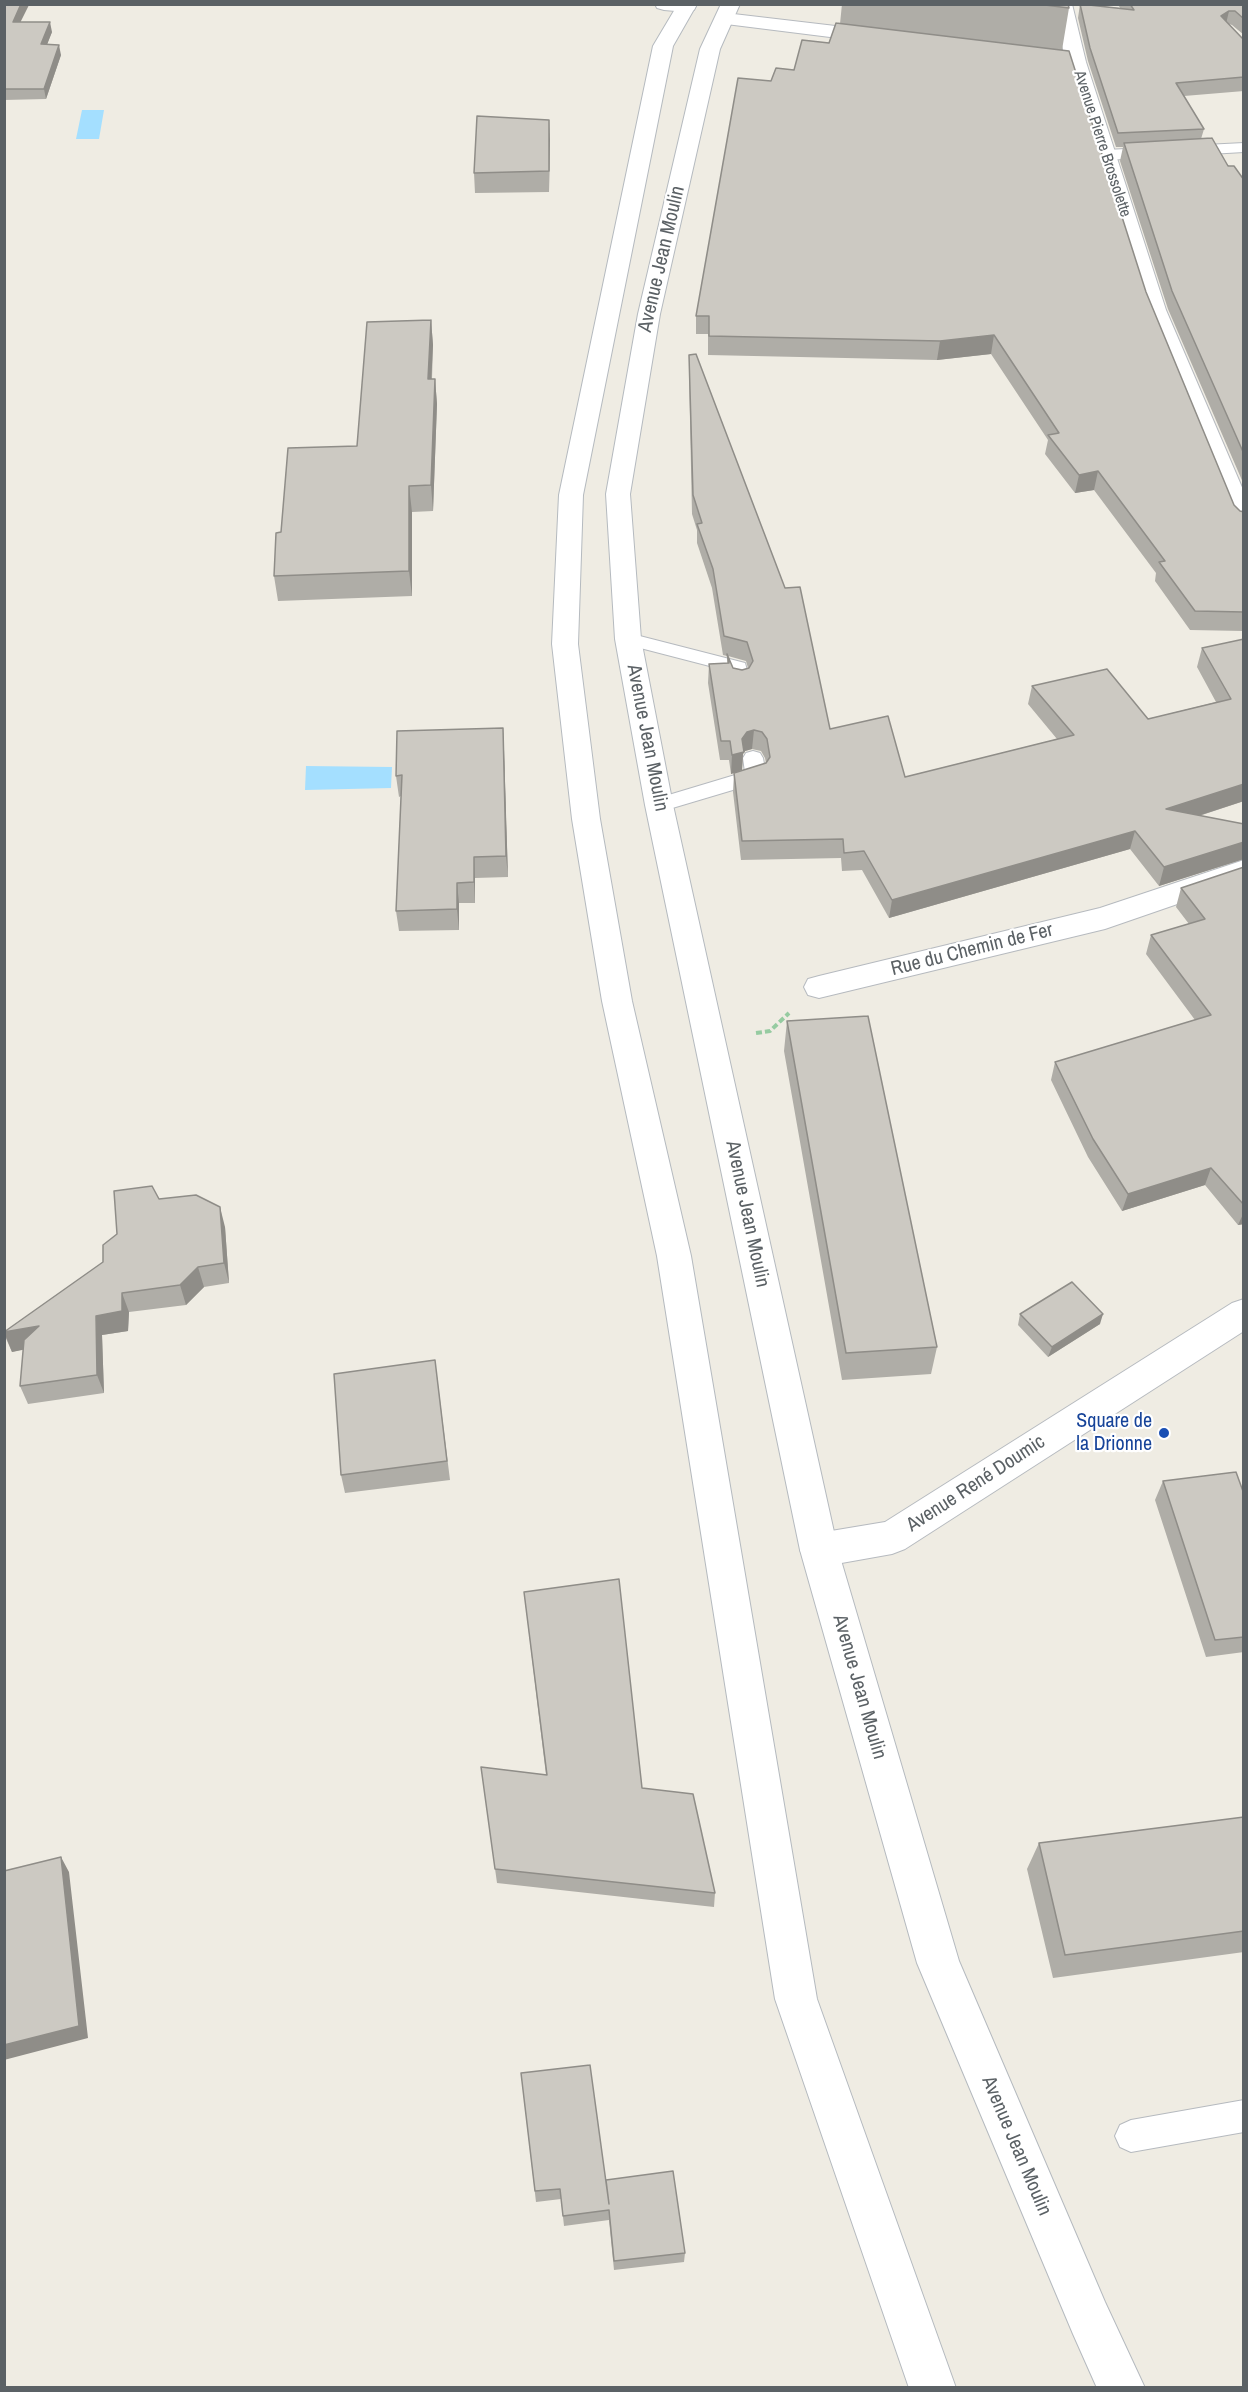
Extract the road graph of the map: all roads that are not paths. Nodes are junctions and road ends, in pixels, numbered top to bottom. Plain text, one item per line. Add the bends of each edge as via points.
1 (1062, 4) edge
2 (699, 8) edge
3 (895, 39) edge
4 (1011, 53) edge
5 (1076, 63) junction
6 (1244, 147) edge
7 (1106, 155) junction
8 (1244, 523) edge
9 (628, 639) junction
10 (740, 681) edge
11 (753, 758) dead end
12 (659, 805) junction
13 (1244, 870) edge
14 (819, 987) road end
15 (1244, 1313) edge
16 (819, 1550) junction
17 (1244, 2116) edge
18 (1131, 2136) dead end
19 (933, 2388) edge
20 (1122, 2388) edge

1 - 5 main road
2 - 3 main road
2 - 9 main road, Avenue Jean Moulin via 710,49 649,315 618,494
2 - 19 main road, Avenue Jean Moulin via 663,46 571,495 565,644 586,819 615,990 674,1256 796,1999
4 - 5 main road, Avenue Pierre Brossolette
5 - 7 main road, Avenue Pierre Brossolette
6 - 7 lane
7 - 8 main road, Avenue Pierre Brossolette via 1155,310
9 - 10 lane via 738,667
9 - 12 main road, Avenue Jean Moulin
11 - 12 lane via 756,776
12 - 16 main road, Avenue Jean Moulin
13 - 14 main road, Rue du Chemin de Fer via 1105,918
15 - 16 main road, Avenue René Doumic via 892,1537
16 - 20 main road, Avenue Jean Moulin via 938,1963
17 - 18 lane

